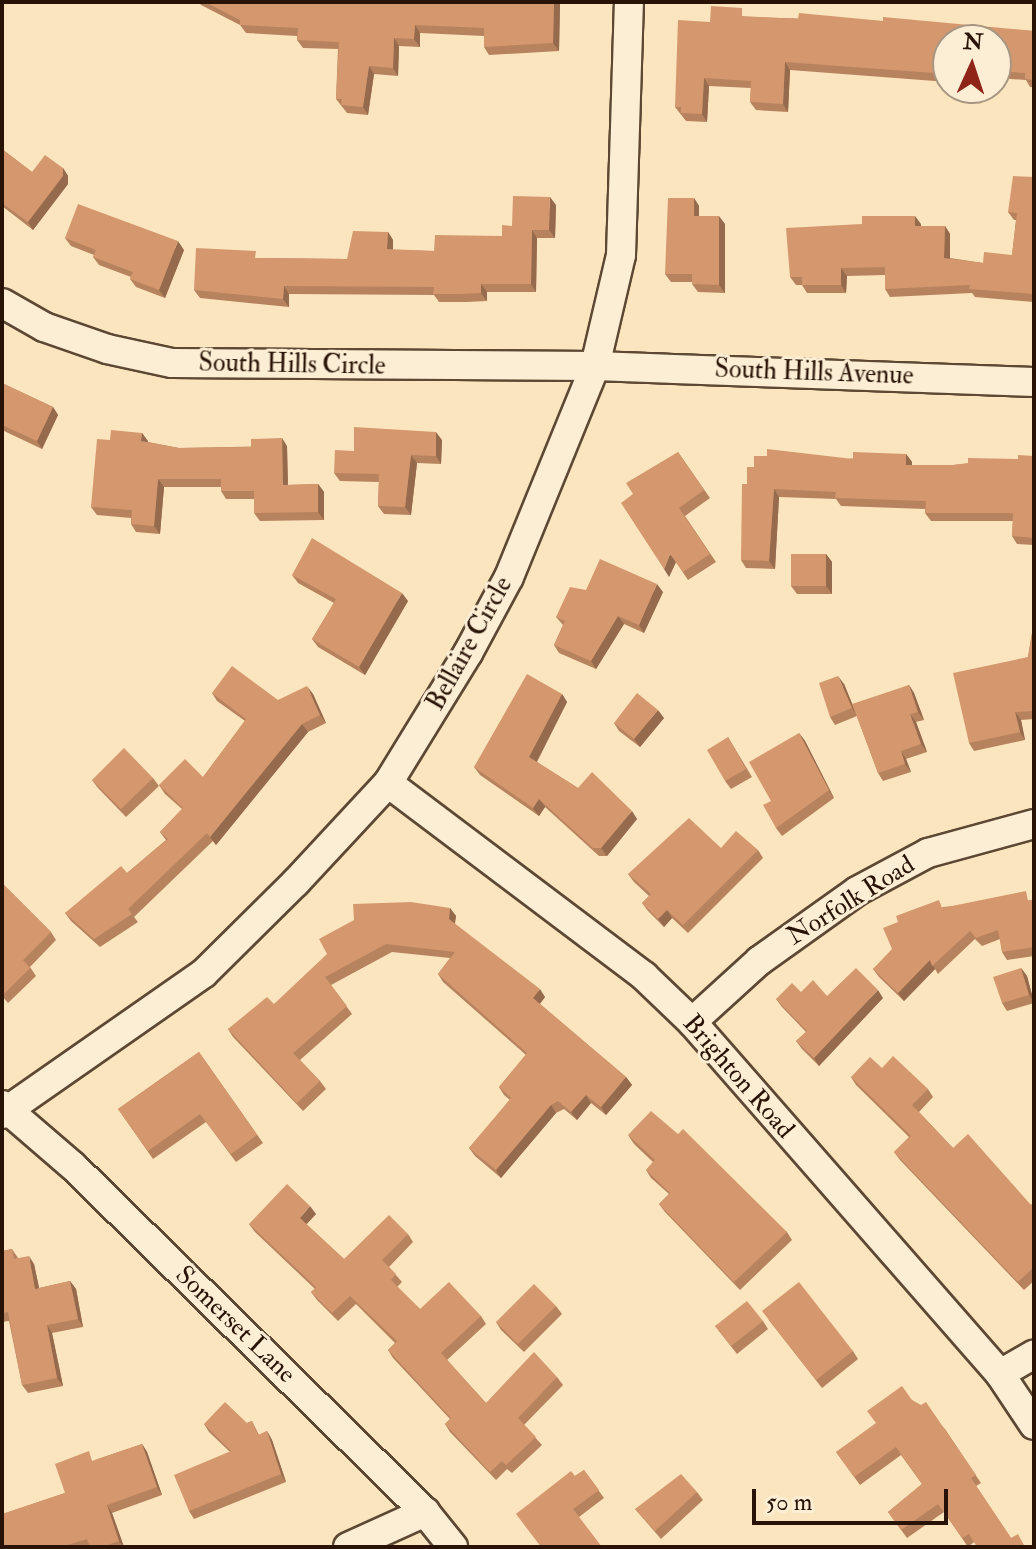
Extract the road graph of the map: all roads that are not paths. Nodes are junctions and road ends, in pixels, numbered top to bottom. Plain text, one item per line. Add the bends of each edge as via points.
1 (629, 2) edge
2 (2, 303) edge
3 (595, 366) junction
4 (1034, 382) edge
5 (388, 783) junction
6 (1034, 824) edge
7 (692, 1022) junction
8 (4, 1110) edge
9 (1034, 1354) edge
10 (1000, 1374) junction
11 (1034, 1425) edge
12 (425, 1512) junction
13 (348, 1547) edge
14 (453, 1547) edge

1 - 3 street, Bellaire Circle via 621,255
2 - 3 street, South Hills Circle via 56,331 172,363
3 - 4 street, South Hills Avenue
3 - 5 street, Bellaire Circle via 509,577
5 - 7 street, Brighton Road via 608,948
5 - 8 street, Bellaire Circle via 204,973
6 - 7 street, Norfolk Road via 928,853 857,891 759,961
7 - 10 street, Brighton Road
8 - 12 street, Somerset Lane via 73,1166
9 - 10 street
10 - 11 street, Brighton Road
12 - 13 street
12 - 14 street, Somerset Lane

